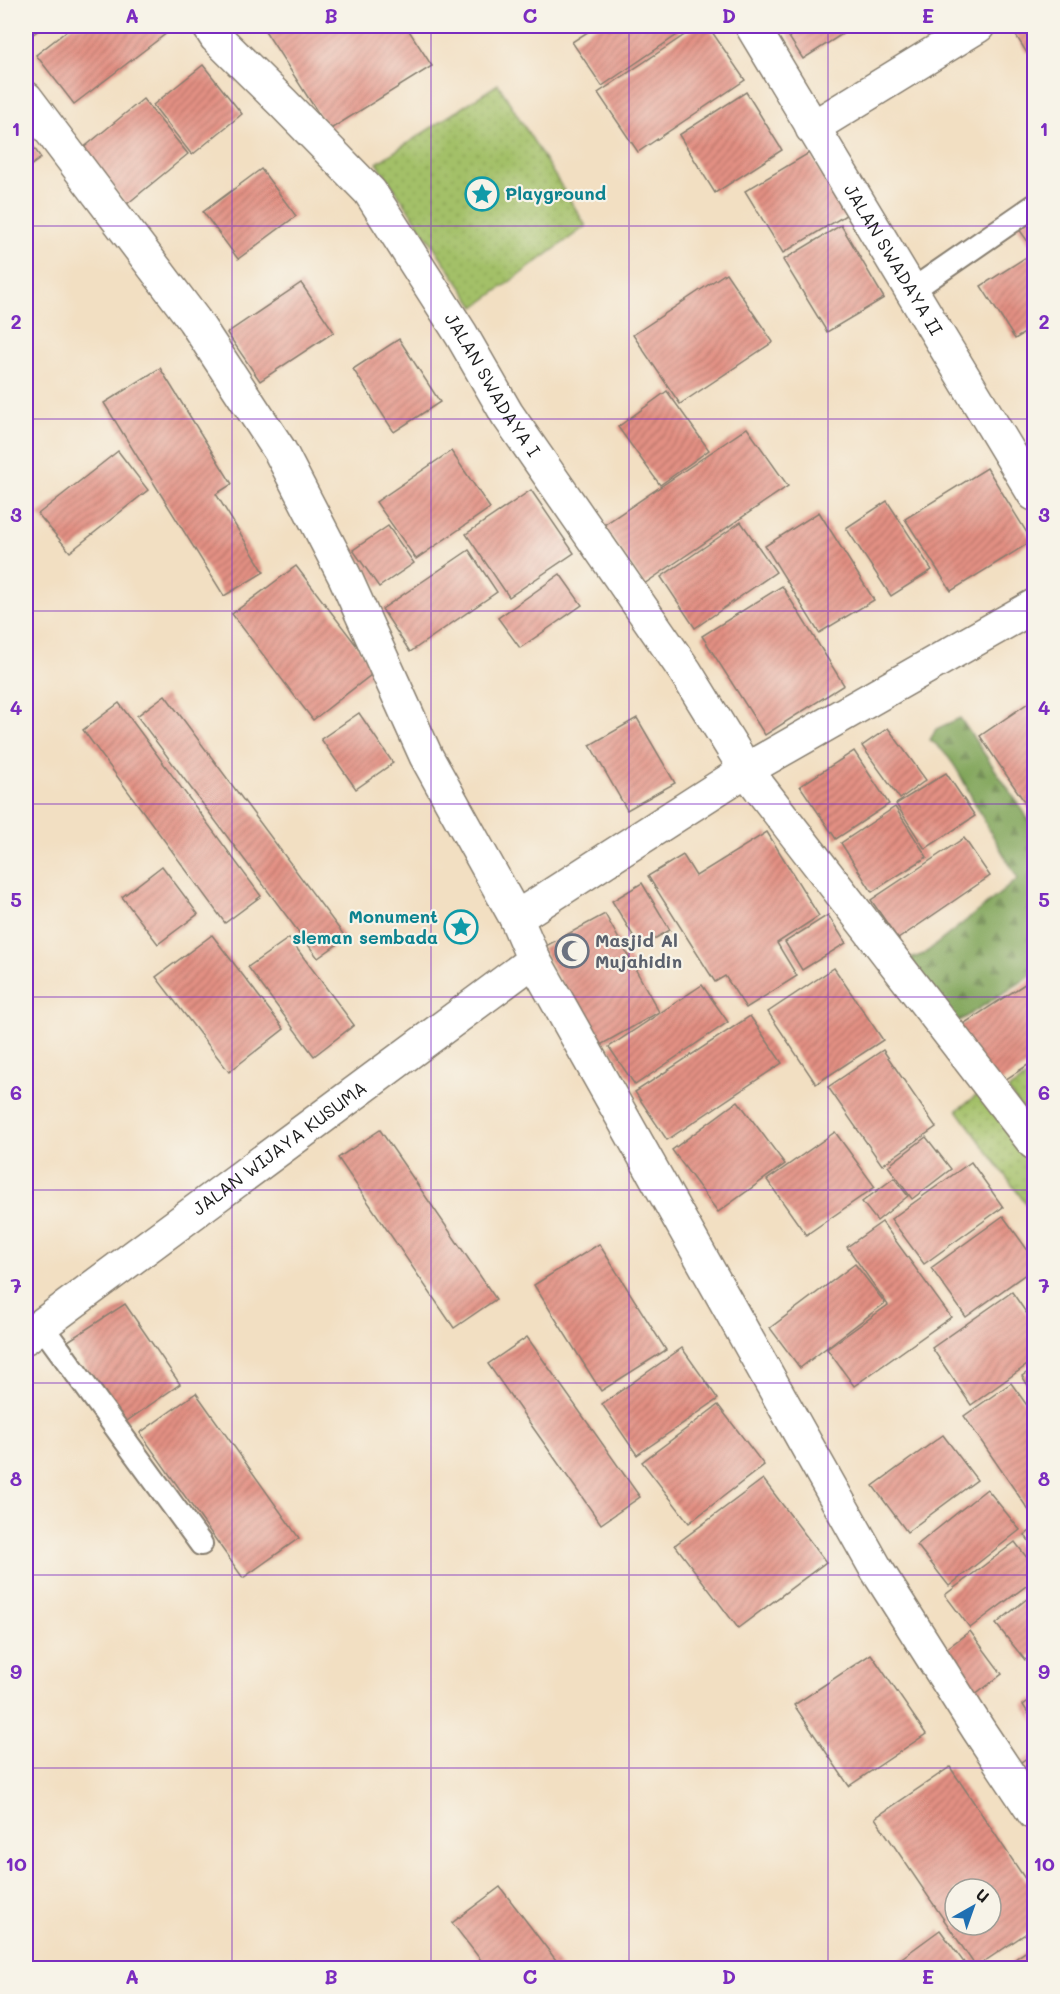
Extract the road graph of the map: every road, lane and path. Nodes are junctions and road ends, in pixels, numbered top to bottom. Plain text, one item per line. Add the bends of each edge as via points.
1 (209, 26) edge
2 (752, 26) edge
3 (978, 26) edge
4 (26, 98) edge
5 (812, 128) junction
6 (1035, 206) edge
7 (912, 291) junction
8 (1035, 494) edge
9 (1035, 606) edge
10 (746, 770) junction
11 (516, 918) junction
12 (534, 960) junction
13 (1035, 1143) edge
14 (33, 1331) edge
15 (201, 1544) dead end
16 (1035, 1813) edge

1 - 10 street, JALAN SWADAYA I via 370,192 507,414 685,671
2 - 5 street, JALAN SWADAYA II
3 - 5 street
4 - 11 street via 194,320 280,451 345,577 426,756
5 - 7 street, JALAN SWADAYA II
6 - 7 lane
7 - 8 street, JALAN SWADAYA II
9 - 10 street
10 - 11 street
10 - 13 street, JALAN SWADAYA I
11 - 12 street
12 - 14 street, JALAN WIJAYA KUSUMA
12 - 16 street via 875,1567
14 - 15 lane

